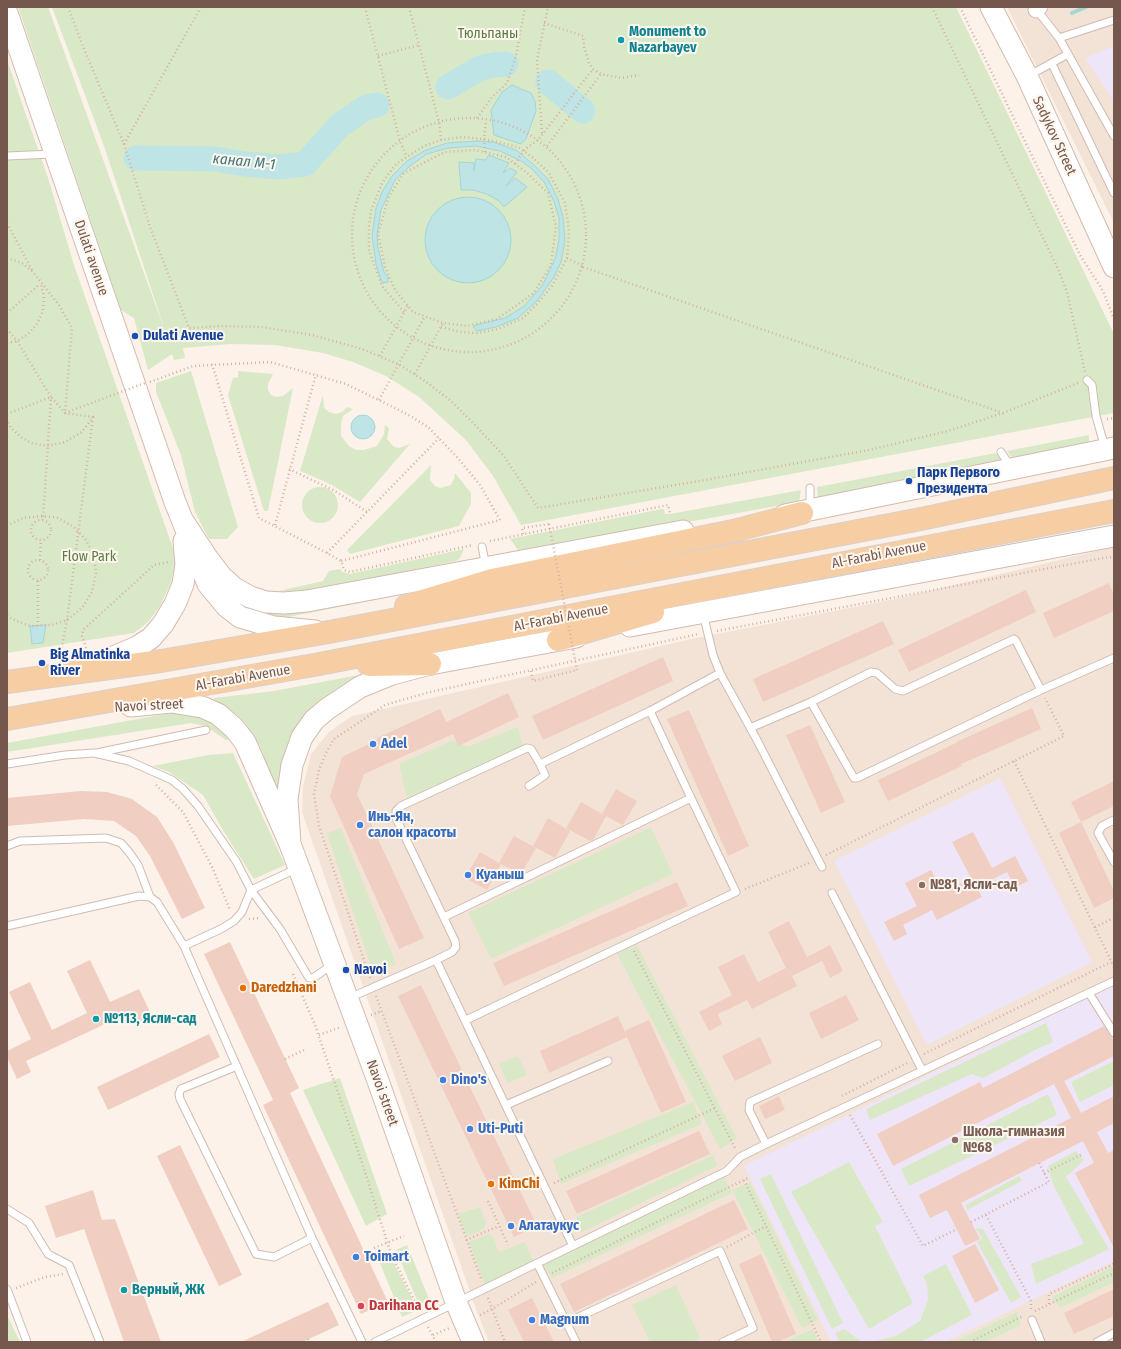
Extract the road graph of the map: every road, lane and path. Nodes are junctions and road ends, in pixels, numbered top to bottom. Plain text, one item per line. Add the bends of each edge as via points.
1 (68, 7) edge
2 (201, 7) edge
3 (366, 7) edge
4 (409, 7) edge
5 (525, 7) edge
6 (548, 7) edge
7 (932, 7) edge
8 (960, 7) edge
9 (991, 7) edge
10 (1037, 8) edge
11 (7, 13) edge
12 (1114, 20) edge
13 (544, 23) junction
14 (1059, 38) junction
15 (419, 45) junction
16 (1068, 54) junction
17 (378, 56) junction
18 (1052, 64) junction
19 (593, 69) junction
20 (602, 74) junction
21 (640, 75) dead end
22 (1026, 76) junction
23 (477, 118) junction
24 (486, 120) junction
25 (439, 122) junction
26 (542, 133) junction
27 (1114, 136) edge
28 (484, 139) junction
29 (441, 140) junction
30 (538, 140) junction
31 (400, 141) junction
32 (124, 144) junction
33 (547, 146) junction
34 (523, 151) junction
35 (485, 152) junction
36 (55, 153) junction
37 (7, 156) edge
38 (407, 157) junction
39 (515, 164) junction
40 (1114, 193) edge
41 (7, 223) edge
42 (7, 258) edge
43 (566, 258) junction
44 (583, 266) junction
45 (1114, 267) edge
46 (33, 272) junction
47 (40, 284) junction
48 (408, 306) junction
49 (404, 312) junction
50 (7, 313) edge
51 (425, 316) junction
52 (1114, 319) edge
53 (443, 323) junction
54 (397, 325) junction
55 (441, 327) junction
56 (7, 329) edge
57 (414, 335) junction
58 (17, 341) junction
59 (7, 343) edge
60 (432, 343) junction
61 (380, 356) junction
62 (212, 364) junction
63 (398, 364) junction
64 (316, 374) junction
65 (415, 374) junction
66 (1087, 380) junction
67 (51, 396) junction
68 (379, 400) junction
69 (65, 413) junction
70 (1003, 413) junction
71 (7, 414) edge
72 (93, 417) junction
73 (7, 420) edge
74 (439, 438) junction
75 (48, 446) junction
76 (1110, 449) edge
77 (1001, 452) dead end
78 (290, 469) junction
79 (1012, 470) junction
80 (1114, 478) edge
81 (810, 488) dead end
82 (175, 502) junction
83 (1114, 511) edge
84 (367, 512) junction
85 (806, 512) junction
86 (670, 514) dead end
87 (43, 516) junction
88 (43, 520) junction
89 (183, 521) junction
90 (275, 525) junction
91 (7, 526) edge
92 (79, 532) junction
93 (523, 534) junction
94 (1114, 536) edge
95 (41, 541) junction
96 (482, 544) junction
97 (327, 553) junction
98 (1114, 557) edge
99 (40, 560) junction
100 (341, 562) junction
101 (173, 563) dead end
102 (486, 568) junction
103 (793, 572) junction
104 (38, 580) junction
105 (703, 612) junction
106 (7, 615) edge
107 (67, 620) junction
108 (38, 626) junction
109 (330, 632) junction
110 (708, 632) junction
111 (558, 640) junction
112 (86, 650) dead end
113 (61, 652) dead end
114 (1114, 658) edge
115 (430, 664) junction
116 (314, 665) junction
117 (531, 672) junction
118 (720, 673) junction
119 (41, 676) junction
120 (7, 682) edge
121 (1041, 690) junction
122 (811, 702) junction
123 (650, 711) junction
124 (47, 713) junction
125 (7, 719) edge
126 (750, 728) junction
127 (206, 730) dead end
128 (94, 753) junction
129 (1014, 761) junction
130 (7, 764) edge
131 (540, 764) junction
132 (155, 784) dead end
133 (529, 786) dead end
134 (691, 798) junction
135 (1114, 820) edge
136 (290, 844) junction
137 (7, 846) edge
138 (818, 859) junction
139 (1114, 862) edge
140 (298, 868) junction
141 (822, 868) dead end
142 (251, 890) junction
143 (736, 892) junction
144 (832, 893) dead end
145 (150, 897) junction
146 (444, 917) junction
147 (262, 918) dead end
148 (1114, 918) edge
149 (234, 921) junction
150 (7, 926) edge
151 (1095, 927) junction
152 (630, 943) junction
153 (184, 946) junction
154 (436, 960) junction
155 (334, 964) junction
156 (290, 967) dead end
157 (1114, 967) edge
158 (1114, 981) edge
159 (373, 987) junction
160 (1088, 993) junction
161 (347, 998) junction
162 (382, 1011) junction
163 (368, 1016) dead end
164 (466, 1020) junction
165 (341, 1026) dead end
166 (1114, 1033) edge
167 (318, 1035) junction
168 (878, 1044) dead end
169 (304, 1050) dead end
170 (285, 1059) dead end
171 (608, 1062) dead end
172 (236, 1066) junction
173 (922, 1070) junction
174 (506, 1105) junction
175 (715, 1108) junction
176 (846, 1108) junction
177 (766, 1144) junction
178 (1083, 1154) dead end
179 (740, 1157) junction
180 (1039, 1163) dead end
181 (1044, 1173) junction
182 (750, 1177) dead end
183 (744, 1180) junction
184 (545, 1188) junction
185 (488, 1201) dead end
186 (7, 1209) edge
187 (986, 1215) junction
188 (971, 1222) dead end
189 (499, 1226) junction
190 (766, 1226) junction
191 (957, 1229) dead end
192 (404, 1236) dead end
193 (312, 1238) junction
194 (466, 1240) junction
195 (388, 1243) junction
196 (508, 1245) dead end
197 (572, 1246) junction
198 (374, 1248) dead end
199 (720, 1250) junction
200 (537, 1264) junction
201 (1114, 1264) edge
202 (1114, 1273) edge
203 (63, 1274) dead end
204 (543, 1277) junction
205 (485, 1288) junction
206 (7, 1290) edge
207 (456, 1302) junction
208 (1049, 1304) junction
209 (492, 1309) junction
210 (474, 1317) dead end
211 (1032, 1317) junction
212 (423, 1318) junction
213 (566, 1323) junction
214 (452, 1327) dead end
215 (1114, 1333) edge
216 (433, 1335) junction
217 (27, 1342) edge
218 (100, 1342) edge
219 (362, 1342) edge
220 (375, 1342) edge
221 (436, 1342) edge
222 (473, 1342) edge
223 (505, 1342) edge
224 (576, 1342) edge
225 (723, 1342) edge
226 (821, 1342) edge
227 (970, 1342) edge
228 (1042, 1342) edge
229 (1097, 1342) edge

1 - 32 path
2 - 32 path
3 - 17 path
4 - 15 path
5 - 23 path via 516,56 507,83 492,97
6 - 13 path
7 - 66 path via 1063,280
8 - 52 path via 1080,256 1103,291
9 - 22 street, Sadykov Street
10 - 14 lane
11 - 36 street, Dulati avenue
12 - 14 lane
13 - 19 path via 583,36 586,55
13 - 26 path via 537,60
14 - 16 lane
15 - 17 path
15 - 25 path
16 - 18 lane
16 - 27 lane
17 - 31 path
18 - 22 lane
18 - 40 lane
19 - 20 path
19 - 26 path
20 - 21 path via 621,78
20 - 33 path
22 - 45 street, Sadykov Street
23 - 24 path
23 - 25 path
24 - 28 path
24 - 30 path via 514,127
25 - 29 path
25 - 31 path via 412,132
26 - 30 path
28 - 29 path via 462,137
28 - 34 path via 502,142
28 - 35 path
29 - 38 path via 424,146
30 - 33 path
30 - 34 path
31 - 38 path
31 - 54 path via 378,161 363,183 354,207 351,229 357,270 371,304 381,317
32 - 61 path via 150,227 189,328 269,328 312,335
33 - 44 path via 570,175 583,211 586,249
34 - 39 path
34 - 43 path via 549,173 565,203 569,231
35 - 39 path via 506,157
35 - 48 path via 445,152 404,173 389,196 378,234 395,290
36 - 37 lane
36 - 82 street, Dulati avenue
38 - 49 path via 396,164 382,182 371,211 369,227 369,251 382,286
39 - 53 path via 548,193 556,227 551,265 534,293 497,319 467,326
41 - 46 path
42 - 46 path via 22,263
43 - 44 path
43 - 55 path via 552,286 523,318 498,329 477,333
44 - 60 path via 563,307 529,336 503,349 475,353 449,351
44 - 70 path
46 - 47 path
47 - 50 path
47 - 58 path via 44,297 37,324
47 - 69 path via 59,305 72,328
48 - 49 path
48 - 51 path via 413,312
49 - 54 path
51 - 53 path
51 - 57 path
53 - 55 path
54 - 57 path
54 - 61 path
55 - 60 path
56 - 58 path
57 - 60 path
57 - 63 path
58 - 59 path
58 - 67 path
60 - 65 path
61 - 63 path
62 - 64 path via 270,362
62 - 69 path, bridge via 193,366
62 - 90 path via 259,518
63 - 65 path
63 - 68 path
64 - 68 path via 346,384
64 - 78 path
65 - 70 path via 451,401 504,456 538,508 869,450 948,431
66 - 70 path
66 - 76 lane via 1092,386 1096,416
67 - 69 path
67 - 71 path
67 - 75 path
68 - 74 path via 428,427
69 - 72 path
72 - 75 path via 82,432 65,442
72 - 92 path
73 - 75 path via 21,437 31,443
74 - 84 path
74 - 100 path via 480,485 500,520
75 - 87 path
76 - 79 street
77 - 79 lane
78 - 84 path via 335,491
78 - 90 path
79 - 85 street
80 - 109 main road, Al-Farabi Avenue via 921,519
81 - 85 lane
82 - 89 street
82 - 119 street via 186,564 183,584 163,624 151,638 137,647 111,658
83 - 103 main road, Al-Farabi Avenue
84 - 97 path
85 - 102 street via 647,537
85 - 109 main road via 733,531 492,580 441,594
86 - 93 path via 668,505
87 - 88 path
87 - 91 path via 23,518
87 - 92 path via 58,518 74,526
88 - 95 path via 51,526 51,533 48,539
88 - 95 path via 36,521 31,529 32,536
89 - 102 street via 221,576 234,588 266,602 307,601
89 - 109 street via 205,578 226,607 240,617 257,624
90 - 97 path
92 - 107 path
92 - 107 path via 94,556 96,573 92,592 82,608
93 - 96 path
93 - 117 path, bridge via 522,528 549,524 577,670 533,681
94 - 105 street, Al-Farabi Avenue
95 - 99 path
96 - 100 path via 350,572 344,570
96 - 102 lane
97 - 100 path
98 - 110 path
99 - 104 path via 46,563 48,570 46,576
99 - 104 path via 30,564 28,570 32,578
101 - 112 path via 167,561 154,564 83,630
103 - 111 main road
103 - 116 main road, Al-Farabi Avenue
104 - 108 path
105 - 110 lane
105 - 111 street, Al-Farabi Avenue
106 - 108 path via 30,626
107 - 108 path
107 - 113 path
109 - 119 main road, Al-Farabi Avenue via 161,661
110 - 117 path
110 - 118 lane
111 - 115 street, Al-Farabi Avenue
114 - 121 lane
115 - 116 main road
115 - 136 street, Navoi street via 392,674 360,687 314,720 302,737 292,765 287,799
116 - 124 main road, Al-Farabi Avenue
117 - 159 path via 430,692 385,705 334,739 326,753 314,794 319,826
118 - 123 lane
118 - 126 lane
119 - 120 main road, Al-Farabi Avenue
121 - 122 lane via 1014,639 903,690 895,689 877,673 871,672
121 - 122 lane via 858,778 854,778
121 - 129 path via 1064,736
122 - 126 lane
123 - 131 lane
123 - 134 lane
124 - 125 main road, Al-Farabi Avenue
124 - 136 street, Navoi street via 171,702 202,706 218,714 245,742
126 - 138 lane
127 - 128 lane
128 - 130 lane
128 - 142 lane via 129,761 172,780 198,806 236,861
129 - 138 path
129 - 151 path
131 - 133 lane via 545,775
131 - 146 lane via 531,749 526,748 401,806 396,811 396,818
132 - 149 path via 183,812 213,869
134 - 143 lane
134 - 146 lane
135 - 139 lane via 1102,826 1098,834
136 - 140 street, Navoi street
137 - 145 lane via 20,840 106,838 121,843 138,865
138 - 141 lane
138 - 143 path
140 - 142 lane
140 - 155 street, Navoi street
142 - 149 lane via 242,912
142 - 155 lane via 280,929 309,978
143 - 152 lane
144 - 173 lane
145 - 150 lane via 139,896
145 - 153 lane via 157,902
146 - 154 lane via 456,947 452,952
147 - 149 path
148 - 151 path
149 - 153 lane
151 - 157 path
152 - 164 lane
152 - 175 path
153 - 172 lane
154 - 159 lane
154 - 164 lane
155 - 161 street, Navoi street
156 - 167 path
158 - 160 lane
159 - 161 lane
159 - 162 path
160 - 166 lane
160 - 173 lane
161 - 207 street, Navoi street
162 - 163 path
162 - 194 path
164 - 174 lane
165 - 167 path
167 - 195 path
168 - 177 lane via 750,1102 749,1110
169 - 170 path
171 - 174 lane
172 - 193 lane
172 - 193 lane via 182,1089 180,1099 256,1254 274,1257
173 - 176 lane
174 - 184 lane
175 - 179 path
175 - 184 path
176 - 177 lane
176 - 191 path via 923,1246
177 - 179 lane
178 - 181 path
179 - 197 lane via 727,1171
180 - 181 path
181 - 187 path via 1049,1182
182 - 183 path
183 - 190 path
183 - 204 path
184 - 197 lane
185 - 189 path
186 - 218 lane via 29,1223 48,1254 69,1265
187 - 188 path
187 - 211 path via 1030,1301
189 - 194 path
189 - 196 path
190 - 199 path
190 - 226 path
192 - 195 path
193 - 219 lane
194 - 205 path
195 - 198 path
195 - 212 path
197 - 200 lane
199 - 213 lane
199 - 225 lane via 753,1328
200 - 204 lane
200 - 205 lane
201 - 208 path via 1049,1294
202 - 208 path
203 - 206 path
204 - 209 path
204 - 213 lane
205 - 207 lane
205 - 209 path
206 - 217 lane
207 - 212 lane
207 - 222 street, Navoi street
208 - 211 path
209 - 210 path
209 - 223 path
211 - 227 path
211 - 228 lane
212 - 216 path
212 - 220 lane
213 - 224 lane
214 - 216 path
215 - 229 lane
216 - 221 path

